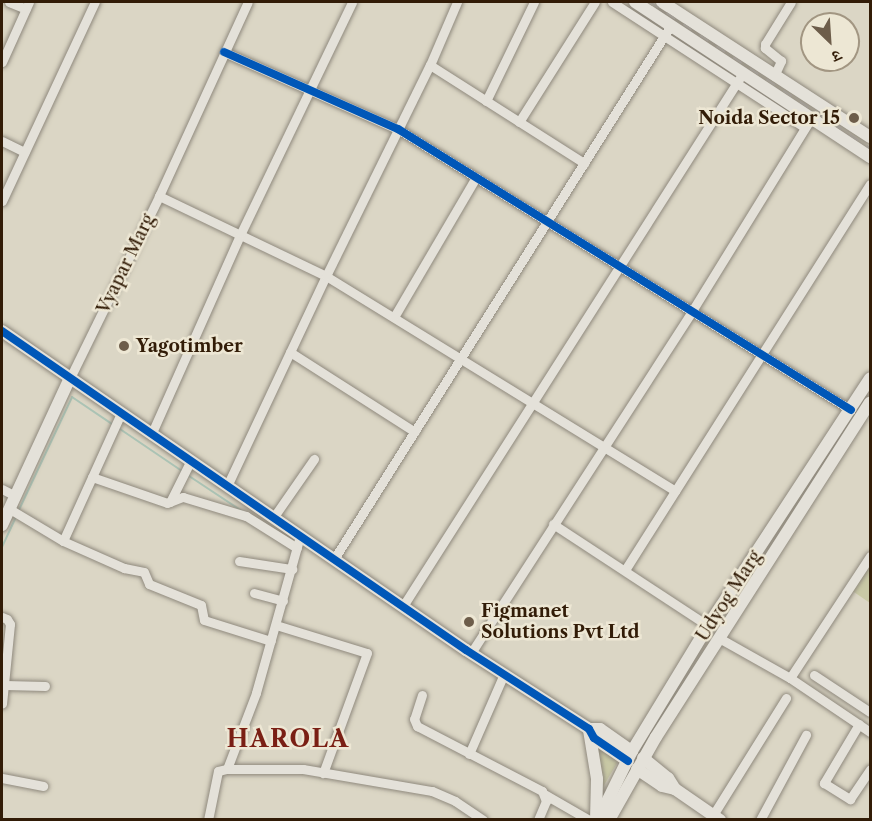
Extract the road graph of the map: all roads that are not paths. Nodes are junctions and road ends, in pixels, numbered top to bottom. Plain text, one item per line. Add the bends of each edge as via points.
1 (9, 2) edge
2 (95, 2) edge
3 (248, 2) edge
4 (352, 2) edge
5 (457, 2) edge
6 (534, 2) edge
7 (595, 2) edge
8 (612, 2) edge
9 (662, 2) edge
10 (791, 2) edge
11 (639, 3) edge
12 (28, 5) edge
13 (668, 31) junction
14 (224, 52) junction
15 (2, 62) edge
16 (430, 65) junction
17 (742, 73) junction
18 (774, 76) junction
19 (736, 84) junction
20 (311, 90) junction
21 (486, 101) junction
22 (519, 122) junction
23 (808, 123) junction
24 (398, 129) junction
25 (870, 137) edge
26 (2, 141) edge
27 (25, 152) junction
28 (870, 157) edge
29 (584, 163) junction
30 (476, 177) junction
31 (870, 183) edge
32 (159, 196) junction
33 (2, 201) edge
34 (549, 222) junction
35 (241, 233) junction
36 (622, 266) junction
37 (326, 276) junction
38 (692, 311) junction
39 (394, 317) junction
40 (2, 332) edge
41 (290, 352) junction
42 (762, 356) junction
43 (461, 359) junction
44 (70, 378) junction
45 (870, 378) edge
46 (870, 402) edge
47 (533, 403) junction
48 (119, 415) junction
49 (861, 416) edge
50 (415, 432) junction
51 (151, 435) junction
52 (602, 446) junction
53 (314, 459) dead end
54 (189, 464) junction
55 (92, 477) junction
56 (227, 486) junction
57 (2, 489) edge
58 (675, 491) junction
59 (14, 495) junction
60 (170, 502) junction
61 (10, 509) junction
62 (273, 518) junction
63 (553, 524) junction
64 (2, 525) edge
65 (63, 541) junction
66 (298, 542) junction
67 (870, 556) edge
68 (334, 560) junction
69 (239, 561) dead end
70 (292, 569) junction
71 (625, 570) junction
72 (254, 593) dead end
73 (283, 601) junction
74 (403, 606) junction
75 (2, 617) edge
76 (276, 625) junction
77 (708, 626) junction
78 (719, 638) junction
79 (271, 641) junction
80 (471, 653) junction
81 (504, 674) junction
82 (814, 675) dead end
83 (790, 678) junction
84 (5, 685) junction
85 (45, 686) dead end
86 (422, 696) dead end
87 (786, 698) dead end
88 (2, 704) edge
89 (870, 712) edge
90 (859, 724) junction
91 (589, 729) junction
92 (870, 732) edge
93 (806, 735) dead end
94 (656, 737) junction
95 (469, 754) junction
96 (635, 759) junction
97 (227, 769) junction
98 (870, 769) edge
99 (323, 773) junction
100 (2, 778) edge
101 (668, 778) junction
102 (43, 786) dead end
103 (675, 789) junction
104 (544, 794) junction
105 (716, 817) edge
106 (208, 819) edge
107 (483, 819) edge
108 (538, 819) edge
109 (589, 819) edge
110 (597, 819) edge
111 (609, 819) edge
112 (760, 819) edge

1 - 12 street
2 - 27 street
3 - 14 street, Vyapar Marg
4 - 20 street
5 - 16 street
6 - 21 street
7 - 22 street
8 - 13 street
9 - 18 street
10 - 18 street via 764,46 781,61
11 - 13 street
12 - 15 street
13 - 17 street
13 - 19 street
13 - 29 street
14 - 20 street
14 - 32 street, Vyapar Marg
16 - 21 street
16 - 24 street
17 - 19 street
17 - 23 street
18 - 25 street
19 - 23 street
19 - 36 street
20 - 24 street
20 - 35 street
21 - 22 street
22 - 29 street
23 - 28 street
23 - 38 street
24 - 30 street
24 - 37 street
26 - 27 street
27 - 33 street
29 - 34 street
30 - 34 street
30 - 39 street
31 - 42 street
32 - 35 street
32 - 44 street, Vyapar Marg
34 - 36 street
34 - 43 street
35 - 37 street
35 - 51 street
36 - 38 street
36 - 47 street
37 - 39 street
37 - 41 street
38 - 42 street
38 - 52 street
39 - 43 street
40 - 44 street
41 - 50 street
41 - 56 street
42 - 49 street
42 - 58 street
43 - 47 street
43 - 50 street
44 - 48 street
44 - 59 street, Vyapar Marg
45 - 49 street, Udyog Marg
46 - 49 street, Udyog Marg
47 - 52 street
47 - 74 street
48 - 51 street
48 - 55 street
49 - 77 street, Udyog Marg
49 - 78 street, Udyog Marg
50 - 68 street
51 - 54 street
52 - 58 street
52 - 63 street
53 - 62 street
54 - 56 street
54 - 60 street
55 - 60 street
55 - 65 street
56 - 62 street
57 - 59 street
58 - 71 street
59 - 61 street, Vyapar Marg
60 - 66 street via 183,497 245,516
61 - 64 street, Vyapar Marg
61 - 65 street
62 - 66 street
63 - 71 street
63 - 80 street
65 - 79 street via 124,568 144,572 149,584 201,605 204,620
66 - 68 street
66 - 70 street
67 - 83 street
68 - 74 street
69 - 70 street
70 - 73 street
71 - 77 street
72 - 73 street
73 - 76 street
74 - 80 street
75 - 84 street via 10,624
76 - 79 street
76 - 99 street via 367,653
77 - 96 street, Udyog Marg
78 - 83 street
78 - 94 street, Udyog Marg
79 - 97 street
80 - 81 street
81 - 91 street
81 - 95 street
82 - 89 street
83 - 90 street
84 - 85 street
84 - 88 street
86 - 95 street via 414,719 417,726
87 - 105 street
90 - 92 street
90 - 98 street via 824,783 850,799
91 - 96 street via 594,738
91 - 110 street via 597,779
93 - 112 street
94 - 96 street, Udyog Marg
94 - 101 street via 654,758
95 - 104 street
96 - 101 street
96 - 103 street via 662,786
96 - 110 street, Udyog Marg
96 - 111 street, Udyog Marg
97 - 99 street via 303,769
97 - 106 street via 218,771
99 - 107 street via 432,791
100 - 102 street
101 - 103 street
103 - 105 street
104 - 108 street via 546,801
104 - 109 street

